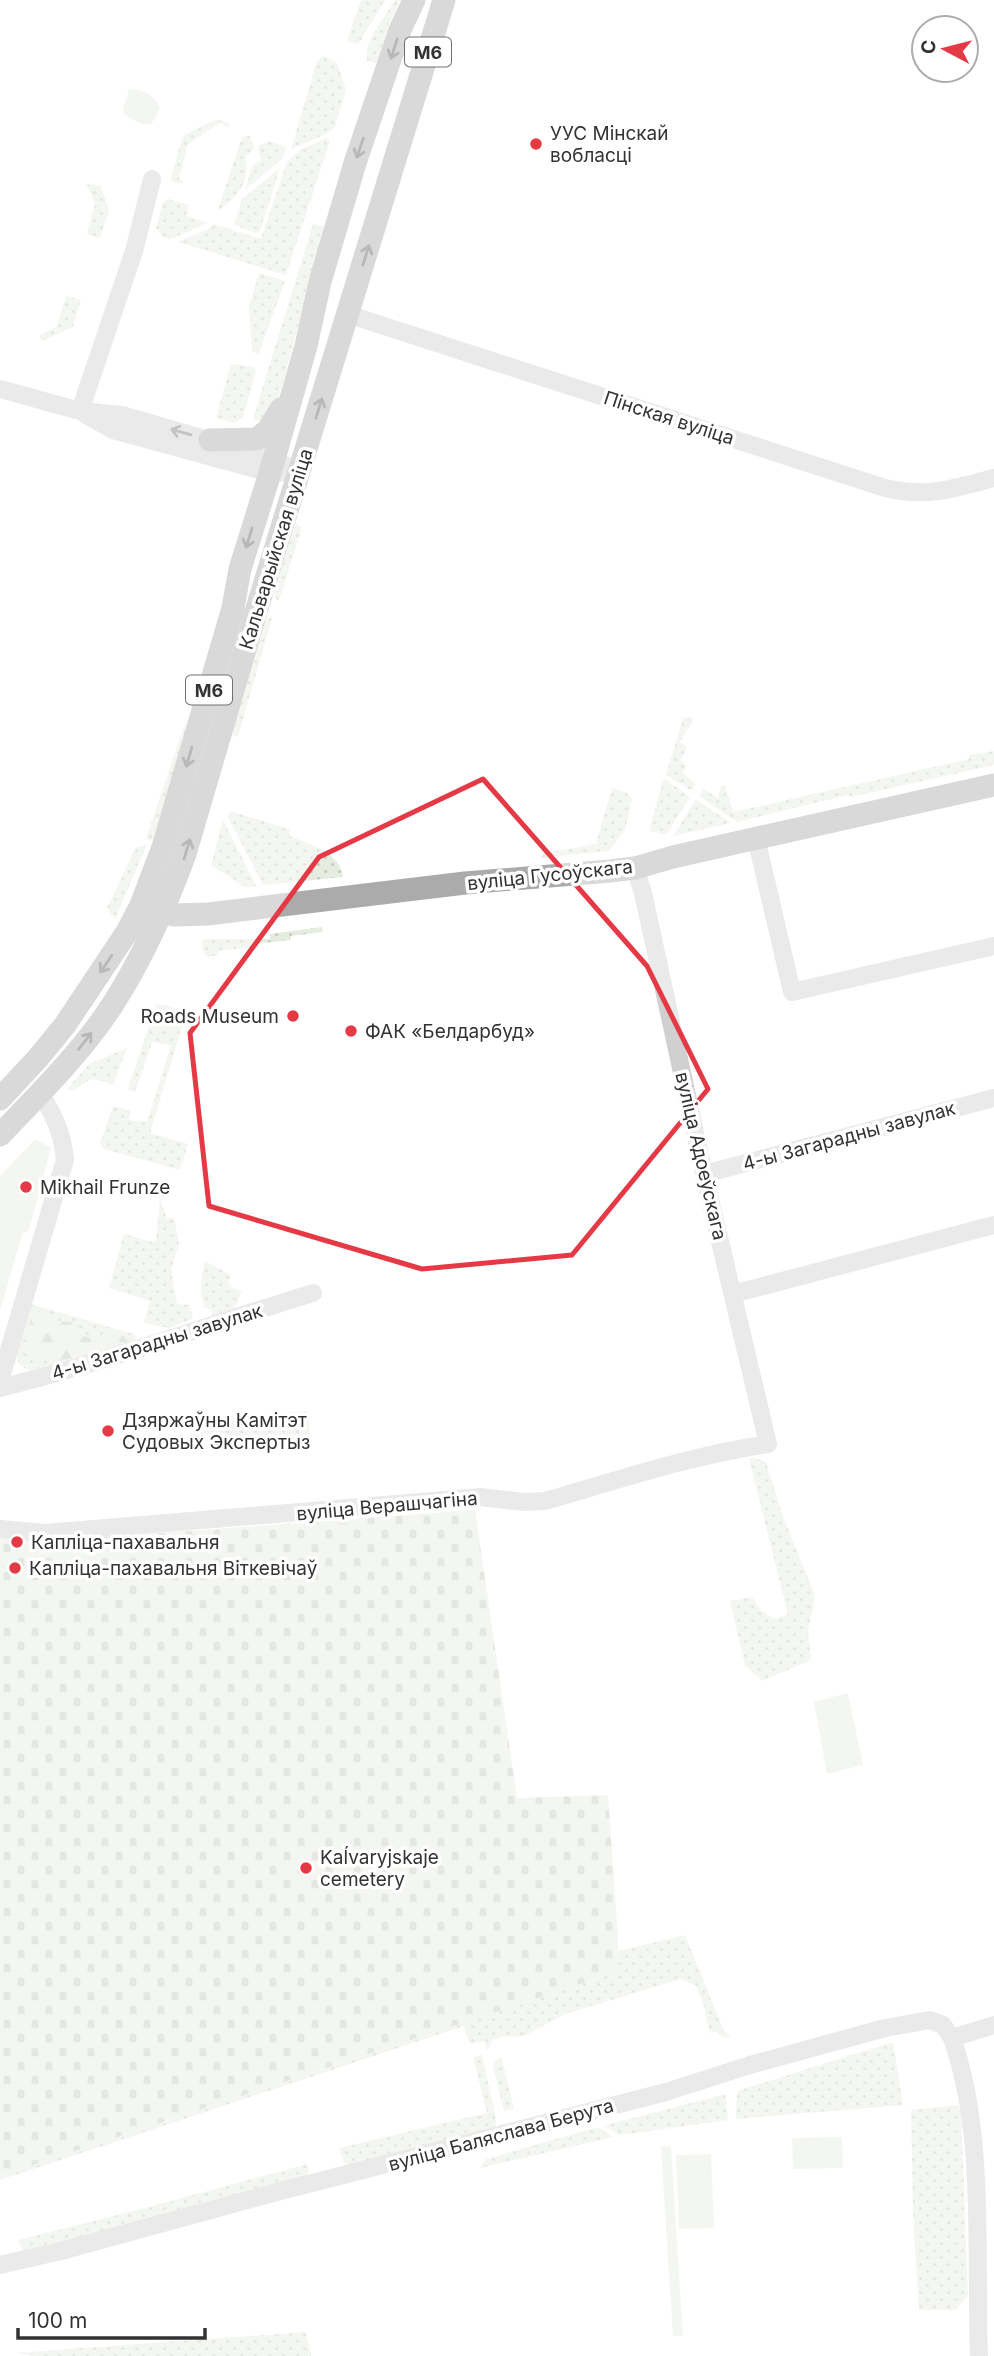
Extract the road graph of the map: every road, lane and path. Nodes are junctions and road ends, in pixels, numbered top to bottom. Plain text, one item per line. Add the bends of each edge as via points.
1 (414, 0) edge
2 (444, 0) edge
3 (377, 100) junction
4 (412, 104) junction
5 (152, 178) dead end
6 (320, 282) junction
7 (350, 305) junction
8 (0, 389) edge
9 (291, 392) junction
10 (80, 411) junction
11 (210, 440) junction
12 (272, 466) junction
13 (299, 473) junction
14 (994, 478) edge
15 (994, 785) edge
16 (756, 838) junction
17 (635, 868) junction
18 (152, 909) junction
19 (994, 946) edge
20 (20, 1077) junction
21 (40, 1093) junction
22 (994, 1098) edge
23 (0, 1099) edge
24 (0, 1135) edge
25 (705, 1174) junction
26 (994, 1225) edge
27 (313, 1293) dead end
28 (733, 1294) junction
29 (0, 1381) edge
30 (0, 1388) edge
31 (768, 1444) joint
32 (0, 1529) edge
33 (994, 2025) edge
34 (952, 2038) junction
35 (0, 2265) edge
36 (979, 2356) edge

1 -> 3 main road, Кальварыйская вуліца / М6
2 - 4 main road, Кальварыйская вуліца / М6
3 - 4 main road via 392,98
3 -> 6 main road, Кальварыйская вуліца / М6
7 -> 4 main road, Кальварыйская вуліца / М6
5 - 10 street via 134,251
6 - 7 main road via 331,298
6 - 9 main road, Кальварыйская вуліца / М6
13 -> 7 main road, Кальварыйская вуліца / М6
7 - 14 street, Пінская вуліца via 413,334 884,488 921,494
8 - 10 street
9 - 11 main road via 269,429 257,439
9 - 12 main road, Кальварыйская вуліца / М6
11 -> 10 street via 122,415
10 - 12 street via 113,429
11 - 12 street
12 - 13 street
12 -> 18 main road, Кальварыйская вуліца / М6 via 163,847
18 -> 13 main road, Кальварыйская вуліца / М6 via 186,854
15 - 16 main road, вуліца Гусоўскага
16 - 17 main road, вуліца Гусоўскага
16 - 19 street via 792,992
17 - 18 main road, вуліца Гусоўскага via 208,914 174,915
17 - 25 street, вуліца Адоеўскага
18 -> 20 main road, Кальварыйская вуліца / М6 via 122,939 65,1025
21 -> 18 main road, Кальварыйская вуліца / М6 via 112,1006 148,943
20 - 21 main road
20 - 23 main road, Кальварыйская вуліца / М6
21 - 24 main road, Кальварыйская вуліца / М6
21 - 29 street via 57,1121 65,1160
22 - 25 street, 4-ы Загарадны завулак
25 - 28 street, вуліца Адоеўскага
26 - 28 street
27 - 30 street, 4-ы Загарадны завулак via 177,1338
28 - 31 street, вуліца Адоеўскага
31 - 32 street, вуліца Верашчагіна via 545,1501 480,1497 46,1533
33 - 34 street
34 - 35 street, вуліца Баляслава Берута via 943,2025 930,2020 884,2028 666,2092
34 - 36 street via 974,2147

